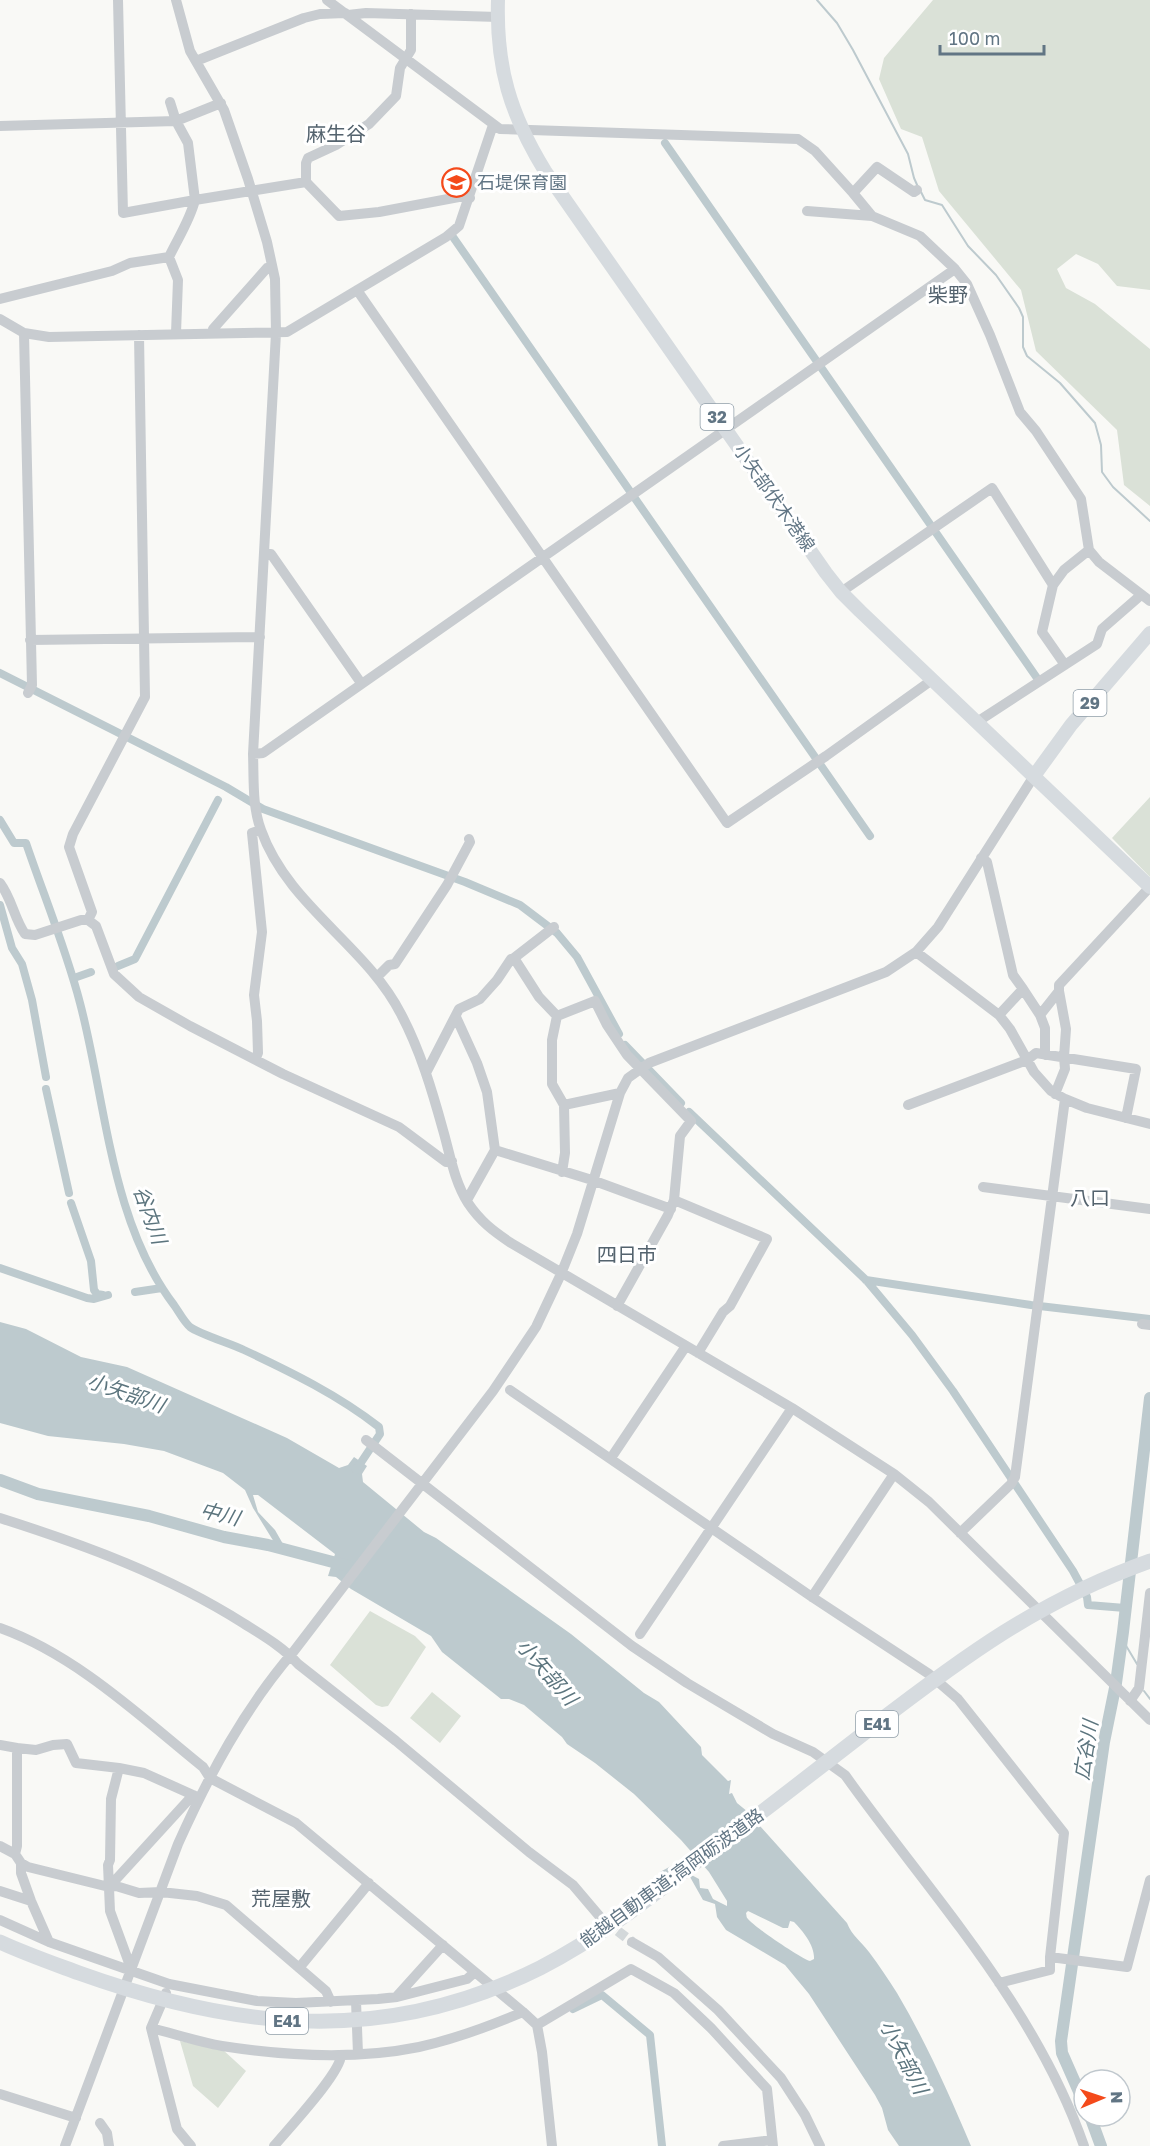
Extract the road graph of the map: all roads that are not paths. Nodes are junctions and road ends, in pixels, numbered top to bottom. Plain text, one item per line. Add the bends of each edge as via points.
1 (118, 0) edge
2 (176, 0) edge
3 (327, 0) edge
4 (498, 0) edge
5 (346, 14) junction
6 (411, 14) junction
7 (498, 17) junction
8 (406, 60) junction
9 (196, 61) junction
10 (170, 102) dead end
11 (221, 104) junction
12 (176, 121) junction
13 (119, 124) junction
14 (493, 125) junction
15 (0, 126) edge
16 (522, 130) junction
17 (306, 182) junction
18 (917, 190) dead end
19 (252, 191) junction
20 (853, 193) junction
21 (470, 198) junction
22 (195, 200) junction
23 (807, 211) dead end
24 (872, 216) junction
25 (170, 257) junction
26 (272, 267) junction
27 (955, 269) junction
28 (357, 290) junction
29 (0, 299) edge
30 (0, 319) edge
31 (24, 333) junction
32 (176, 333) junction
33 (214, 333) junction
34 (276, 333) junction
35 (139, 335) junction
36 (726, 429) junction
37 (1089, 550) junction
38 (265, 554) junction
39 (543, 558) junction
40 (1053, 585) junction
41 (841, 592) junction
42 (1146, 598) edge
43 (1150, 633) edge
44 (260, 637) junction
45 (144, 639) junction
46 (30, 640) junction
47 (1065, 665) junction
48 (932, 680) junction
49 (361, 683) junction
50 (30, 689) dead end
51 (977, 722) junction
52 (254, 754) junction
53 (1034, 776) junction
54 (260, 830) junction
55 (469, 839) dead end
56 (981, 858) junction
57 (0, 883) edge
58 (1150, 887) edge
59 (85, 920) junction
60 (554, 927) dead end
61 (916, 952) junction
62 (514, 958) junction
63 (377, 977) junction
64 (1023, 989) junction
65 (1059, 991) junction
66 (999, 1015) junction
67 (1040, 1015) junction
68 (557, 1016) junction
69 (456, 1017) junction
70 (1045, 1055) junction
71 (1064, 1057) junction
72 (256, 1058) junction
73 (1027, 1060) junction
74 (643, 1067) junction
75 (426, 1073) junction
76 (620, 1094) junction
77 (1060, 1097) junction
78 (564, 1105) junction
79 (908, 1105) dead end
80 (1126, 1118) junction
81 (1150, 1124) edge
82 (495, 1150) junction
83 (452, 1161) junction
84 (562, 1172) junction
85 (592, 1180) junction
86 (983, 1187) dead end
87 (1052, 1197) junction
88 (466, 1200) junction
89 (672, 1205) junction
90 (1150, 1209) edge
91 (561, 1274) junction
92 (616, 1306) junction
93 (686, 1346) junction
94 (698, 1353) junction
95 (510, 1390) dead end
96 (792, 1408) junction
97 (366, 1440) dead end
98 (610, 1458) junction
99 (894, 1474) junction
100 (420, 1486) junction
101 (0, 1518) edge
102 (712, 1527) junction
103 (960, 1533) junction
104 (1150, 1561) edge
105 (1150, 1596) edge
106 (812, 1597) junction
107 (1, 1631) edge
108 (640, 1634) dead end
109 (292, 1653) junction
110 (1128, 1699) junction
111 (1150, 1720) edge
112 (0, 1745) edge
113 (17, 1748) junction
114 (119, 1768) junction
115 (210, 1778) junction
116 (196, 1796) junction
117 (0, 1846) edge
118 (18, 1858) junction
119 (1150, 1880) edge
120 (369, 1883) junction
121 (109, 1887) junction
122 (0, 1891) edge
123 (161, 1892) junction
124 (31, 1901) junction
125 (601, 1918) tunnel mouth
126 (0, 1920) edge
127 (0, 1936) edge
128 (49, 1942) junction
129 (632, 1942) tunnel mouth
130 (0, 1943) edge
131 (443, 1945) junction
132 (1050, 1957) junction
133 (67, 1968) junction
134 (299, 1968) junction
135 (132, 1971) junction
136 (476, 1972) junction
137 (999, 1983) junction
138 (169, 1984) junction
139 (397, 1996) junction
140 (356, 2001) junction
141 (331, 2002) junction
142 (523, 2012) junction
143 (537, 2025) junction
144 (151, 2028) junction
145 (358, 2054) junction
146 (341, 2055) junction
147 (0, 2094) edge
148 (76, 2118) junction
149 (100, 2123) dead end
150 (772, 2143) edge
151 (65, 2146) edge
152 (109, 2146) edge
153 (191, 2146) edge
154 (274, 2146) edge
155 (552, 2146) edge
156 (723, 2146) edge
157 (820, 2146) edge
158 (1084, 2146) edge

1 - 13 street
2 - 9 street
3 - 5 street
4 - 7 main road, 小矢部伏木港線 / 32
5 - 6 street
5 - 8 street
5 - 9 street via 304,18
6 - 7 street
6 - 8 street via 411,50
7 - 16 main road, 小矢部伏木港線 / 32 via 508,96
8 - 14 street
8 - 17 street via 400,68 396,96 369,124 308,158
9 - 11 street
10 - 12 street
11 - 12 street
11 - 19 street
12 - 13 street
12 - 22 street via 188,143
13 - 15 street
13 - 22 street via 123,213
14 - 16 street
14 - 21 street
16 - 20 street via 798,138
16 - 36 main road, 小矢部伏木港線 / 32 via 545,171
17 - 19 street
17 - 21 street via 339,216 464,195
18 - 20 street via 914,192 878,167
19 - 22 street
19 - 26 street
20 - 24 street
21 - 28 street via 459,226 446,237
22 - 25 street
23 - 24 street
24 - 27 street via 920,236
25 - 29 street via 130,263
25 - 32 street via 178,280
26 - 33 street via 213,328
26 - 34 street
27 - 36 street
27 - 37 street via 967,284 1020,412 1081,499
28 - 34 street via 287,332
28 - 39 street
30 - 31 street
31 - 35 street via 49,337
31 - 46 street
32 - 33 street
32 - 35 street
33 - 34 street
34 - 38 street
35 - 45 street
36 - 39 street
36 - 41 main road, 小矢部伏木港線 / 32
37 - 40 street via 1064,570
37 - 42 street
38 - 44 street
38 - 49 street via 271,554
39 - 48 street via 727,823
39 - 49 street
40 - 41 street via 992,488
40 - 47 street via 1042,632
41 - 48 main road, 小矢部伏木港線 / 32
42 - 47 street via 1102,629 1097,644
43 - 53 main road, 29 via 1071,725
44 - 45 street
44 - 52 street
45 - 46 street
45 - 59 street via 145,697 69,847 92,912
46 - 50 street
47 - 51 street
48 - 51 main road, 小矢部伏木港線 / 32
49 - 52 street via 264,753
51 - 53 main road, 小矢部伏木港線 / 32
52 - 54 street
53 - 56 street
53 - 58 main road, 小矢部伏木港線
54 - 63 street via 295,889
54 - 72 street via 252,833 262,933 254,995
55 - 63 street via 451,877 395,964
56 - 61 street via 938,927
56 - 64 street via 987,862 1013,975
57 - 59 street via 25,934 34,935
58 - 65 street via 1059,985
59 - 72 street via 96,926 114,974 140,997
60 - 62 street
61 - 66 street
61 - 74 street via 886,972
62 - 68 street via 539,997
62 - 69 street via 480,999 463,1007
63 - 75 street via 403,1017
64 - 66 street
64 - 67 street
65 - 67 street
65 - 71 street via 1066,1029
66 - 73 street
67 - 70 street via 1046,1028
68 - 74 street via 595,1001 607,1025
68 - 78 street via 552,1040 552,1084
69 - 75 street
69 - 82 street via 487,1092
70 - 71 street
70 - 73 street via 1036,1053
71 - 77 street
71 - 80 street via 1136,1069
72 - 83 street via 399,1127 446,1162
73 - 77 street via 1042,1083
73 - 79 street
74 - 76 street via 628,1078
74 - 89 street via 691,1121 680,1136
75 - 83 street
76 - 78 street
76 - 85 street
77 - 80 street
77 - 87 street
78 - 84 street
80 - 81 street
82 - 84 street
82 - 88 street
83 - 88 street
84 - 85 street
85 - 89 street
85 - 91 street
86 - 87 street
87 - 90 street
87 - 103 street via 1014,1477
88 - 91 street via 488,1228
89 - 92 street
89 - 94 street via 767,1239
91 - 92 street
91 - 100 street via 523,1348
92 - 93 street
93 - 94 street
93 - 98 street
94 - 96 street
95 - 98 street
96 - 99 street
96 - 102 street
97 - 100 street
98 - 102 street
99 - 103 street
99 - 106 street
100 - 109 street
100 - 137 street via 641,1652 773,1734 813,1752 845,1775
101 - 109 street via 75,1542 186,1589
102 - 106 street
102 - 108 street
103 - 110 street
104 - 133 highway, 能越自動車道;高岡砺波道路 / E41 via 1061,1598 997,1635 622,1918 569,1952 509,1983 449,2004 390,2017 300,2022 202,2010 134,1992
105 - 110 street via 1139,1688
106 - 132 street via 929,1674 958,1699 1064,1833
107 - 115 street via 36,1642 109,1691 203,1767
109 - 115 street via 247,1711
109 - 125 street via 298,1664 573,1885
110 - 111 street
112 - 113 street
113 - 114 street via 36,1750 67,1744 76,1763
113 - 118 street
114 - 116 street via 144,1773
114 - 121 street via 111,1799
115 - 116 street
115 - 120 street via 296,1823
116 - 121 street
116 - 123 street
117 - 118 street
118 - 121 street via 28,1867
118 - 124 street
119 - 132 street via 1126,1967
120 - 131 street
120 - 134 street
121 - 123 street via 139,1893
121 - 135 street via 110,1911
122 - 124 street
123 - 134 street via 197,1896 226,1905
123 - 135 street
124 - 128 street
126 - 128 street
127 - 133 highway, 能越自動車道;高岡砺波道路 / E41
128 - 135 street
129 - 157 street via 658,1957 758,2052 781,2078
130 - 133 highway, 能越自動車道;高岡砺波道路 / E41
131 - 136 street
131 - 139 street
132 - 137 street via 1050,1970
134 - 141 street via 326,1991
135 - 138 street
135 - 148 street
136 - 139 street via 467,1978
136 - 142 street
137 - 158 street via 1043,2052
138 - 141 street via 257,2001
138 - 144 street
139 - 140 street
140 - 141 street
140 - 145 street
142 - 143 street
142 - 145 street via 419,2047
143 - 150 street via 631,1970 674,1993 767,2089
143 - 155 street
144 - 146 street via 221,2046
144 - 153 street via 177,2128
145 - 146 street
146 - 154 street via 327,2082
147 - 148 street
148 - 151 street
149 - 152 street
150 - 156 street

